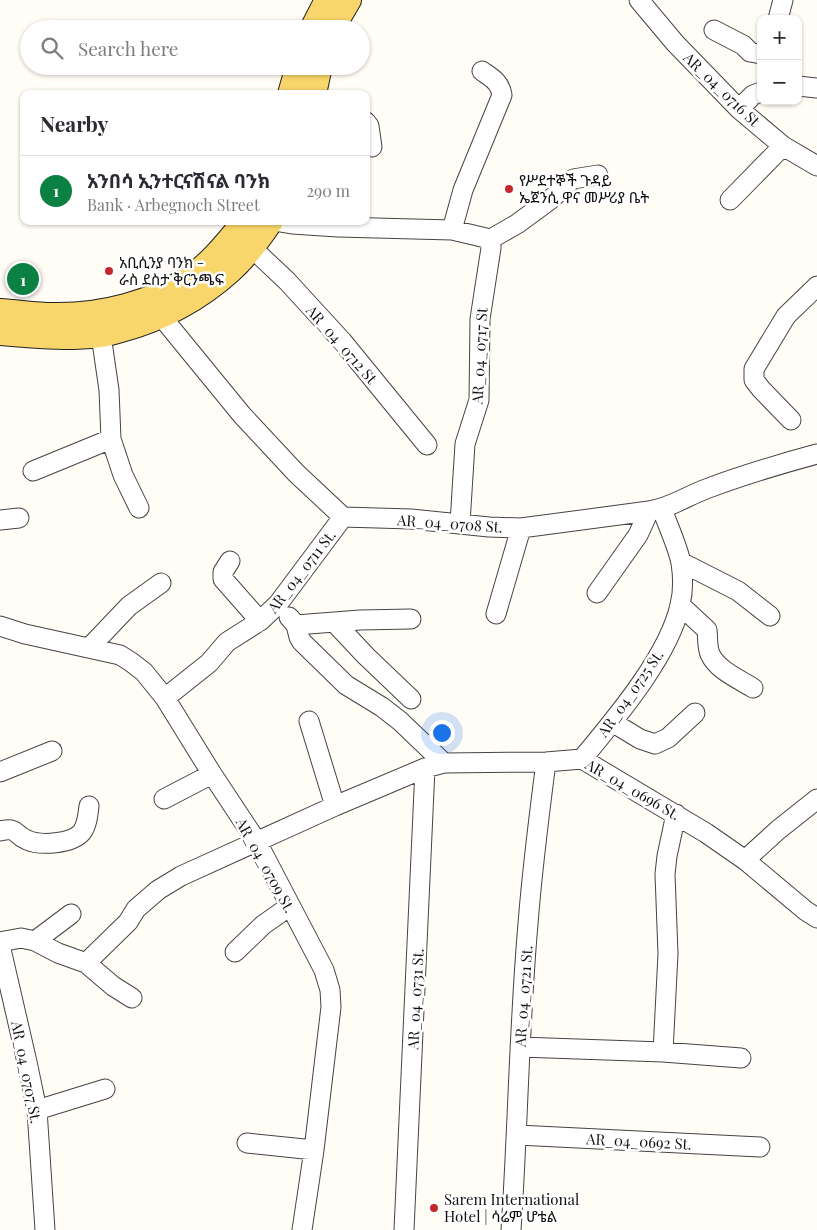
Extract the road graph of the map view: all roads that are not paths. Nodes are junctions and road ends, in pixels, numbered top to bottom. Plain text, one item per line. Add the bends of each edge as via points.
1 (326, 0) edge
2 (349, 0) edge
3 (639, 0) edge
4 (783, 0) edge
5 (779, 15) edge
6 (316, 20) edge
7 (337, 20) edge
8 (714, 30) dead end
9 (757, 53) edge
10 (482, 71) dead end
11 (295, 75) edge
12 (318, 75) edge
13 (802, 86) edge
14 (817, 88) edge
15 (291, 90) edge
16 (315, 90) edge
17 (757, 94) edge
18 (739, 109) junction
19 (370, 133) edge
20 (783, 146) junction
21 (372, 147) dead end
22 (817, 166) edge
23 (598, 175) dead end
24 (730, 200) dead end
25 (242, 225) edge
26 (270, 225) edge
27 (304, 225) edge
28 (452, 230) junction
29 (490, 244) junction
30 (252, 248) junction
31 (817, 286) edge
32 (0, 310) edge
33 (161, 316) junction
34 (0, 334) edge
35 (101, 335) junction
36 (791, 420) dead end
37 (112, 439) junction
38 (427, 445) dead end
39 (817, 454) edge
40 (33, 471) dead end
41 (139, 508) dead end
42 (656, 510) junction
43 (343, 517) junction
44 (19, 518) dead end
45 (0, 520) edge
46 (460, 523) junction
47 (522, 528) junction
48 (230, 562) dead end
49 (681, 562) junction
50 (161, 582) dead end
51 (597, 593) dead end
52 (278, 604) junction
53 (680, 605) junction
54 (496, 614) dead end
55 (770, 616) dead end
56 (411, 619) dead end
57 (260, 621) junction
58 (334, 622) junction
59 (296, 625) junction
60 (0, 626) edge
61 (90, 647) junction
62 (753, 688) dead end
63 (165, 698) junction
64 (411, 698) dead end
65 (695, 713) dead end
66 (308, 721) dead end
67 (612, 722) junction
68 (52, 751) dead end
69 (582, 759) junction
70 (546, 762) junction
71 (444, 763) junction
72 (425, 768) junction
73 (0, 772) edge
74 (212, 774) junction
75 (164, 799) dead end
76 (817, 799) edge
77 (89, 806) dead end
78 (335, 806) junction
79 (676, 814) junction
80 (0, 831) edge
81 (257, 842) junction
82 (746, 860) junction
83 (290, 906) junction
84 (71, 914) dead end
85 (817, 918) edge
86 (35, 941) junction
87 (0, 944) edge
88 (235, 952) dead end
89 (86, 963) junction
90 (132, 998) dead end
91 (520, 1047) junction
92 (663, 1052) junction
93 (741, 1058) dead end
94 (105, 1089) dead end
95 (37, 1110) junction
96 (518, 1135) junction
97 (247, 1143) dead end
98 (760, 1147) dead end
99 (314, 1150) junction
100 (45, 1230) edge
101 (302, 1230) edge
102 (404, 1230) edge
103 (512, 1230) edge

1 - 6 main road
2 - 7 main road
3 - 18 street, AR_04_0716 St via 675,43
4 - 5 street
8 - 9 street
10 - 28 street via 497,81 502,95 463,190
11 - 15 main road
12 - 16 main road
13 - 14 street
17 - 18 street
18 - 20 street, AR_04_0716 St
19 - 21 street
20 - 22 street, AR_04_0716 St
20 - 24 street
23 - 29 street via 573,179
25 - 32 main road via 222,250 191,276 133,304 99,312 53,315
26 - 30 main road
27 - 28 street
28 - 29 street via 486,238
29 - 46 street, AR_04_0717 St via 480,319 478,400 466,444
30 - 33 main road via 231,271
30 - 38 street, AR_04_0712 St via 342,341
31 - 36 street via 786,316 754,369 754,380
33 - 35 main road
33 - 43 street via 242,414 296,473
34 - 35 main road
35 - 37 street
37 - 40 street
37 - 41 street via 127,487
39 - 42 street, AR_04_0708 St. via 751,472
42 - 47 street, AR_04_0708 St.
42 - 49 street, AR_04_0725 St.
42 - 51 street
43 - 46 street, AR_04_0708 St.
43 - 52 street, AR_04_0711 St.
44 - 45 street
46 - 47 street, AR_04_0708 St.
47 - 54 street
48 - 57 street via 223,572 223,579
49 - 53 street, AR_04_0725 St.
49 - 55 street via 738,591
50 - 61 street via 129,606
52 - 57 street, AR_04_0711 St.
52 - 59 street
53 - 62 street via 707,630 710,652 716,663
53 - 67 street, AR_04_0725 St. via 668,639
56 - 58 street
57 - 63 street, AR_04_0711 St. via 227,642 209,663
58 - 59 street
58 - 64 street
59 - 71 street via 302,642 346,685 382,706
60 - 61 street, AR_04_0709 St.
61 - 63 street, AR_04_0709 St. via 120,655 131,662 144,672
63 - 74 street, AR_04_0709 St.
65 - 67 street via 668,738 655,744
66 - 78 street
67 - 69 street, AR_04_0725 St.
68 - 73 street
69 - 70 street, AR_04_0696 St.
69 - 79 street, AR_04_0696 St.
70 - 71 street, AR_04_0696 St.
70 - 91 street, AR_04_0721 St. via 529,914
71 - 72 street, AR_04_0696 St.
72 - 78 street, AR_04_0696 St.
72 - 102 street, AR_04_0731 St.
74 - 75 street
74 - 81 street, AR_04_0709 St.
76 - 82 street
77 - 80 street via 84,829 74,838 40,844 14,830
78 - 81 street, AR_04_0696 St.
79 - 82 street, AR_04_0696 St.
79 - 92 street via 665,874 668,954
81 - 83 street, AR_04_0709 St.
81 - 89 street, AR_04_0696 St. via 181,876 158,890
82 - 85 street, AR_04_0696 St.
83 - 88 street via 263,925
83 - 99 street, AR_04_0709 St. via 324,970 330,990 331,1007
84 - 86 street
86 - 87 street via 21,938
86 - 89 street
87 - 95 street, AR_04_0707 St.
89 - 90 street
91 - 92 street
91 - 96 street, AR_04_0721 St.
92 - 93 street
94 - 95 street
95 - 100 street, AR_04_0707 St.
96 - 98 street, AR_04_0692 St.
96 - 103 street, AR_04_0721 St.
97 - 99 street
99 - 101 street, AR_04_0709 St.

